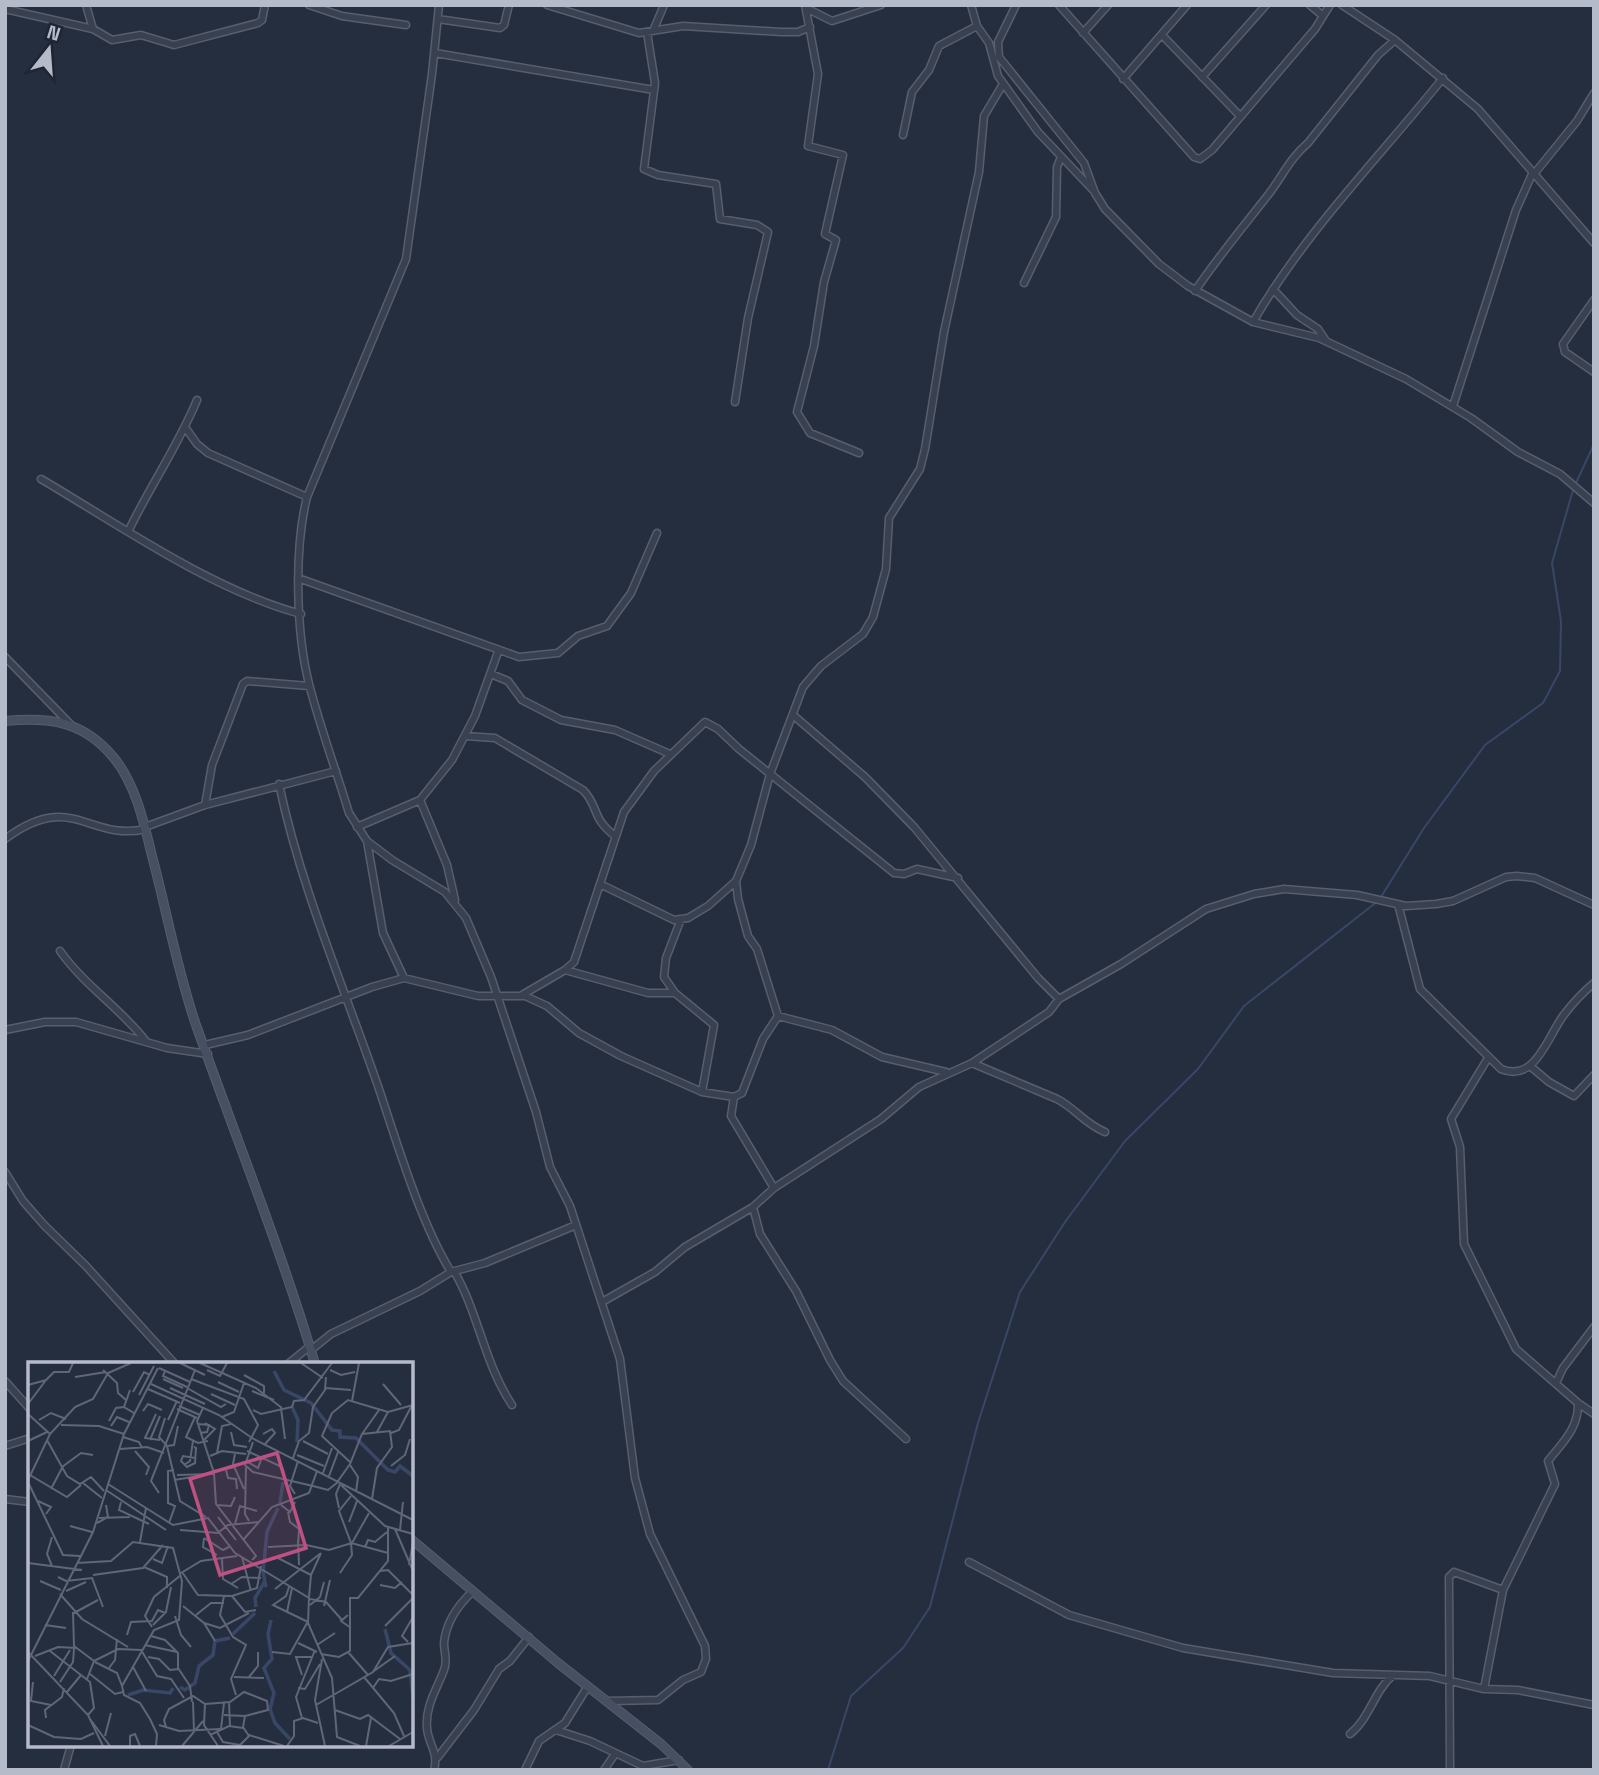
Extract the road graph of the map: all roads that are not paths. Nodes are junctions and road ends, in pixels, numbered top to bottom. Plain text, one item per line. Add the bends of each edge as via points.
1 (86, 5) edge
2 (265, 5) edge
3 (309, 5) edge
4 (439, 5) edge
5 (509, 5) edge
6 (547, 5) edge
7 (664, 5) edge
8 (881, 5) edge
9 (971, 5) edge
10 (1016, 5) edge
11 (1108, 5) edge
12 (1187, 5) edge
13 (1266, 5) edge
14 (1310, 5) edge
15 (1330, 5) edge
16 (1342, 5) edge
17 (806, 6) edge
18 (1060, 6) edge
19 (5, 9) edge
20 (1323, 16) junction
21 (438, 19) junction
22 (406, 25) dead end
23 (977, 26) junction
24 (810, 27) junction
25 (93, 29) junction
26 (650, 31) junction
27 (1083, 33) junction
28 (1162, 35) junction
29 (1395, 40) junction
30 (435, 53) junction
31 (1202, 77) junction
32 (1443, 78) junction
33 (1123, 79) junction
34 (1003, 84) junction
35 (654, 90) junction
36 (1594, 93) edge
37 (1240, 116) junction
38 (903, 135) dead end
39 (1061, 157) junction
40 (1534, 173) junction
41 (1095, 193) junction
42 (1594, 243) edge
43 (1024, 283) dead end
44 (1273, 289) junction
45 (1195, 290) junction
46 (1594, 300) edge
47 (1253, 322) junction
48 (1326, 341) junction
49 (1594, 372) edge
50 (197, 400) dead end
51 (734, 402) dead end
52 (1453, 406) junction
53 (186, 427) junction
54 (859, 453) dead end
55 (41, 479) dead end
56 (307, 497) junction
57 (1594, 503) edge
58 (129, 530) junction
59 (657, 533) dead end
60 (299, 578) junction
61 (301, 614) junction
62 (498, 652) junction
63 (5, 657) edge
64 (491, 674) junction
65 (309, 686) junction
66 (793, 715) junction
67 (5, 721) edge
68 (75, 728) junction
69 (465, 736) junction
70 (670, 754) junction
71 (336, 771) junction
72 (770, 774) junction
73 (279, 784) junction
74 (420, 800) junction
75 (205, 805) junction
76 (357, 827) junction
77 (145, 828) junction
78 (615, 835) junction
79 (5, 839) edge
80 (367, 841) junction
81 (958, 878) junction
82 (736, 881) junction
83 (600, 884) junction
84 (455, 902) junction
85 (1398, 904) junction
86 (1594, 905) edge
87 (681, 919) junction
88 (60, 951) dead end
89 (565, 970) junction
90 (404, 978) junction
91 (1594, 984) edge
92 (675, 993) junction
93 (522, 995) junction
94 (344, 998) junction
95 (497, 998) junction
96 (1059, 999) junction
97 (778, 1016) junction
98 (5, 1030) edge
99 (146, 1042) junction
100 (207, 1050) junction
101 (1488, 1058) junction
102 (972, 1063) junction
103 (1530, 1066) junction
104 (948, 1073) junction
105 (1594, 1075) edge
106 (702, 1092) junction
107 (734, 1097) junction
108 (1105, 1132) dead end
109 (5, 1171) edge
110 (774, 1188) junction
111 (753, 1207) junction
112 (576, 1225) junction
113 (452, 1272) junction
114 (602, 1301) junction
115 (1594, 1327) edge
116 (311, 1348) junction
117 (173, 1362) edge
118 (291, 1362) edge
119 (314, 1362) edge
120 (5, 1381) edge
121 (1556, 1383) junction
122 (1578, 1403) junction
123 (512, 1405) dead end
124 (28, 1407) edge
125 (1594, 1414) edge
126 (28, 1439) edge
127 (906, 1439) dead end
128 (5, 1446) edge
129 (5, 1499) edge
130 (28, 1502) edge
131 (413, 1541) edge
132 (969, 1562) dead end
133 (1503, 1590) junction
134 (473, 1591) junction
135 (529, 1637) junction
136 (1393, 1675) junction
137 (1448, 1682) junction
138 (588, 1686) junction
139 (1484, 1689) junction
140 (606, 1701) junction
141 (1594, 1705) edge
142 (556, 1730) junction
143 (1350, 1734) dead end
144 (70, 1747) edge
145 (615, 1754) junction
146 (437, 1758) junction
147 (679, 1760) junction
148 (64, 1770) edge
149 (434, 1770) edge
150 (525, 1770) edge
151 (604, 1770) edge
152 (688, 1770) edge
153 (1450, 1770) edge

1 - 25 street
2 - 25 street via 258,23 184,44 141,35 112,40
3 - 22 street via 342,16
4 - 21 street
5 - 21 street via 500,28
6 - 26 street via 639,33
7 - 26 street
8 - 17 street via 832,21
9 - 23 street
10 - 41 street via 998,42 999,57 1089,170
11 - 27 street
12 - 28 street
13 - 31 street
14 - 20 street
15 - 20 street
16 - 29 street
17 - 24 street
18 - 27 street
19 - 25 street
20 - 37 street
21 - 30 street
23 - 34 street via 989,43 994,69
23 - 38 street via 939,46 929,70 912,92
24 - 26 street via 798,32 682,26
24 - 54 street via 818,74 808,146 843,155 825,234 836,240 797,412 810,433
26 - 35 street
27 - 33 street
28 - 31 street
28 - 33 street
29 - 32 street
29 - 45 street via 1294,155
30 - 35 street
30 - 56 street via 406,259
31 - 37 street
32 - 40 street via 1478,109
32 - 44 street via 1309,236
33 - 37 street via 1197,158 1207,156
34 - 39 street
34 - 66 street via 989,104 980,130 977,185 942,343 925,449 920,469 889,518 879,599 863,634 807,680
35 - 51 street via 644,169 716,184 720,219 768,232
36 - 40 street
39 - 41 street
39 - 43 street via 1055,222
40 - 42 street
40 - 52 street via 1516,210
41 - 45 street via 1159,264
44 - 47 street
44 - 48 street
45 - 47 street
46 - 49 street via 1563,344 1565,352
47 - 48 street
48 - 52 street
50 - 53 street
52 - 57 street via 1518,452 1560,474
53 - 56 street via 208,453
53 - 58 street
55 - 58 street
56 - 60 street via 299,535
58 - 61 street via 255,599
59 - 62 street via 631,593 607,626 578,636 558,653 533,657
60 - 61 street
60 - 62 street
61 - 65 street
62 - 64 street
63 - 68 street
64 - 69 street
64 - 70 street via 508,681 522,699 561,720 615,730
65 - 71 street
65 - 75 street via 243,684 212,765
66 - 72 street
66 - 81 street via 865,777
67 - 68 street via 52,719
68 - 77 street via 117,761
69 - 74 street via 452,761
69 - 78 street via 495,738 583,790 597,819
70 - 72 street via 705,722
70 - 78 street via 635,795
71 - 73 street
71 - 76 street
72 - 81 street via 894,873 917,869
72 - 82 street
73 - 75 street
73 - 94 street via 295,850
74 - 76 street
74 - 84 street via 447,865
75 - 77 street
76 - 80 street
77 - 79 street via 122,831 69,816 42,818
77 - 100 street via 179,968
78 - 83 street
80 - 84 street
80 - 90 street via 383,933
81 - 96 street
82 - 87 street via 708,906
82 - 97 street via 748,936 757,949
83 - 87 street via 666,917
83 - 89 street via 580,950
84 - 95 street via 466,918
85 - 86 street via 1453,901 1517,876 1535,878
85 - 96 street via 1357,895 1284,889 1229,901 1185,921
85 - 101 street via 1420,989
87 - 92 street via 664,971
88 - 99 street via 75,973 125,1015
89 - 92 street via 648,993
89 - 93 street
90 - 94 street
90 - 95 street
91 - 103 street via 1562,1017
92 - 106 street via 714,1025
93 - 95 street
93 - 106 street via 547,1006 579,1033 621,1056
94 - 100 street
94 - 113 street via 392,1136
95 - 112 street via 550,1167
96 - 102 street via 1049,1012
97 - 104 street via 832,1030 882,1057
97 - 107 street via 763,1039 744,1091
98 - 99 street via 76,1022
99 - 100 street
100 - 116 street
101 - 103 street via 1506,1071
101 - 121 street via 1451,1119 1460,1147 1462,1233 1506,1334 1530,1363
102 - 104 street
102 - 108 street via 1064,1102
103 - 105 street via 1574,1096
104 - 110 street via 919,1087 868,1128
106 - 107 street
107 - 110 street via 731,1116
109 - 117 street via 36,1217
110 - 111 street
111 - 114 street
111 - 127 street via 761,1234 843,1381
112 - 113 street
112 - 114 street
113 - 116 street
113 - 123 street via 471,1306 491,1370
114 - 140 street via 620,1359 641,1507 706,1652 701,1672 658,1700
115 - 121 street
116 - 118 street
116 - 119 street
120 - 124 street
121 - 122 street
122 - 125 street
122 - 133 street via 1576,1422 1548,1464 1555,1484
126 - 128 street
129 - 130 street
131 - 134 street
132 - 136 street via 1069,1615 1170,1645 1333,1673
133 - 137 street via 1450,1574
133 - 139 street
134 - 135 street
134 - 146 street via 450,1620 444,1640 444,1669 428,1709 426,1729
135 - 138 street
135 - 146 street via 499,1670
136 - 137 street via 1430,1676
136 - 143 street
137 - 139 street
137 - 153 street
138 - 140 street
138 - 142 street
139 - 141 street via 1518,1690
140 - 147 street
142 - 145 street
142 - 150 street via 539,1741
144 - 148 street
145 - 147 street via 643,1766
145 - 151 street
146 - 149 street
147 - 152 street

